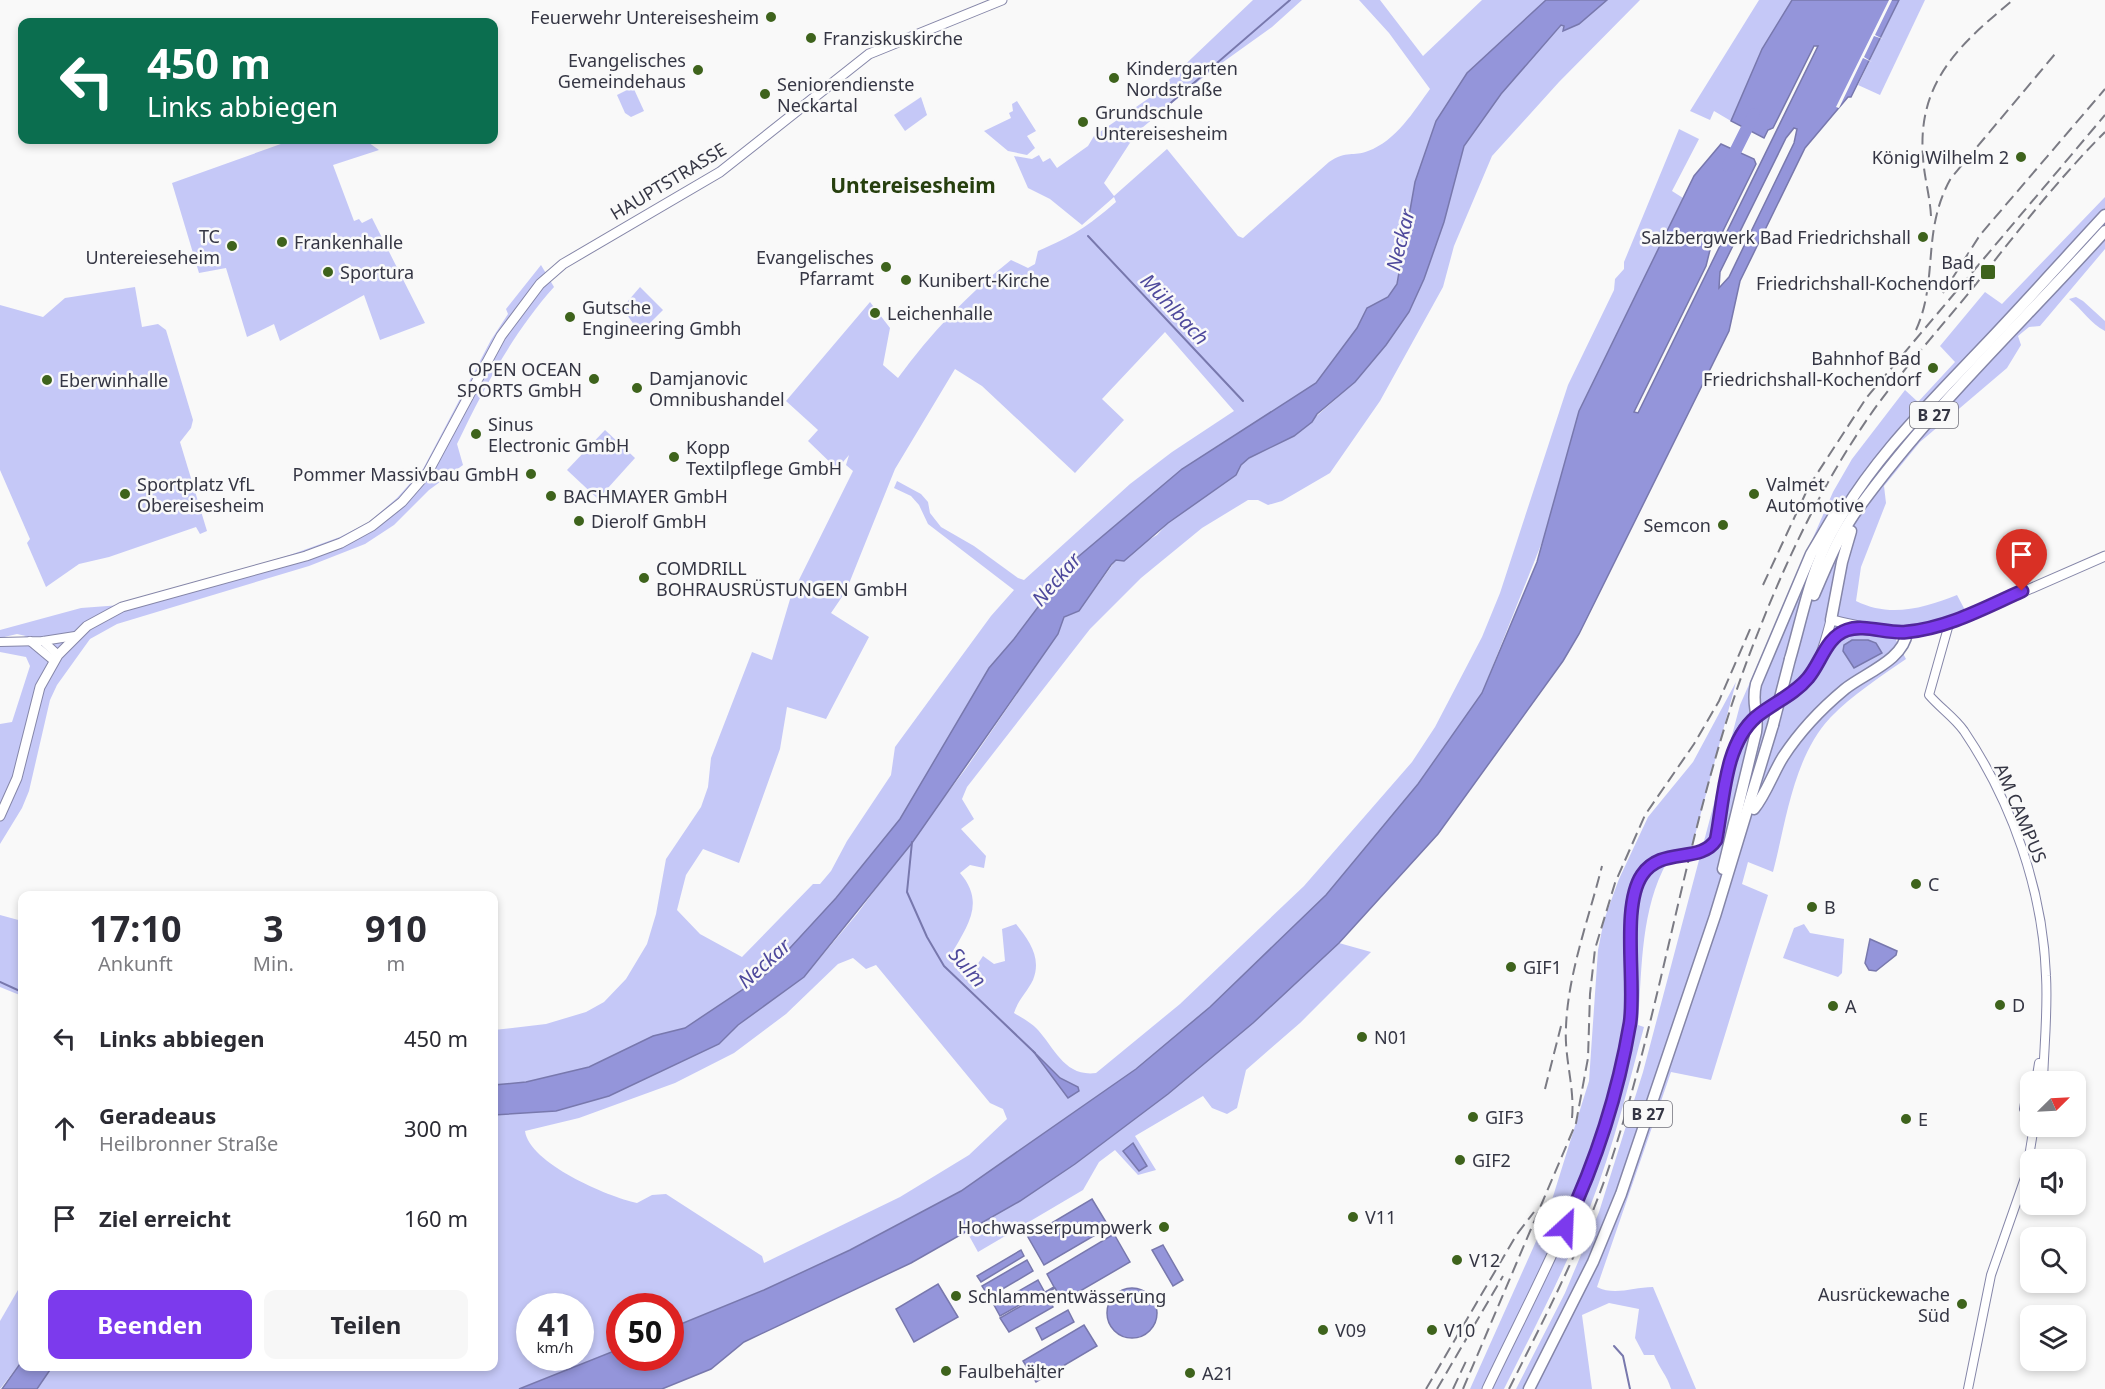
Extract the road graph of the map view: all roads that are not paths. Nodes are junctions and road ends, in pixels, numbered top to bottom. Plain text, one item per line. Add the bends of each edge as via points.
1 (1002, 0) edge
2 (2105, 215) edge
3 (2105, 231) edge
4 (2029, 306) junction
5 (1999, 338) junction
6 (1884, 455) junction
7 (1870, 493) junction
8 (2105, 555) edge
9 (1803, 616) junction
10 (1831, 620) junction
11 (1949, 624) junction
12 (1876, 631) junction
13 (1907, 632) junction
14 (75, 636) junction
15 (30, 641) junction
16 (43, 641) junction
17 (0, 642) edge
18 (1823, 651) junction
19 (56, 658) junction
20 (1759, 715) junction
21 (0, 816) edge
22 (1747, 817) junction
23 (1715, 916) junction
24 (2044, 1035) junction
25 (2038, 1071) edge
26 (2043, 1071) edge
27 (2032, 1137) edge
28 (1487, 1389) edge
29 (1529, 1389) edge
30 (1968, 1389) edge

1 - 14 main road, HAUPTSTRASSE via 869,54 720,172 563,264 534,292 501,336 428,471 388,515 341,543 122,608 102,616
2 - 4 highway, B 27
3 - 4 highway, B 27
4 - 5 highway, B 27
5 - 6 highway, B 27
5 - 7 highway, B 27
6 - 9 highway, B 27 via 1830,536
6 - 20 highway via 1867,468 1811,554 1756,684 1753,702
7 - 9 highway, B 27 via 1858,507
7 - 10 highway via 1845,546
8 - 11 main road
9 - 22 highway, B 27, bridge
10 - 12 main road
10 - 18 main road
11 - 13 main road
11 - 24 street, AM CAMPUS via 1929,695 1956,721 1981,760 2022,847 2037,897 2044,948
12 - 13 main road
12 - 18 main road via 1851,628 1840,632
13 - 22 highway via 1900,652 1846,688 1802,732
14 - 16 street
14 - 19 main road, HAUPTSTRASSE
15 - 16 street
15 - 17 street
15 - 19 street
16 - 19 street
18 - 20 main road via 1805,682
19 - 21 main road, HAUPTSTRASSE via 40,687 17,778
20 - 23 highway
20 - 28 main road via 1743,729 1734,748 1713,845 1707,851 1665,857 1641,875 1633,895 1630,1022 1604,1132 1574,1207
22 - 23 highway, B 27
23 - 29 highway, B 27 via 1621,1194
24 - 25 street, AM CAMPUS
24 - 26 street, AM CAMPUS
27 - 30 street via 2026,1174 1991,1275

